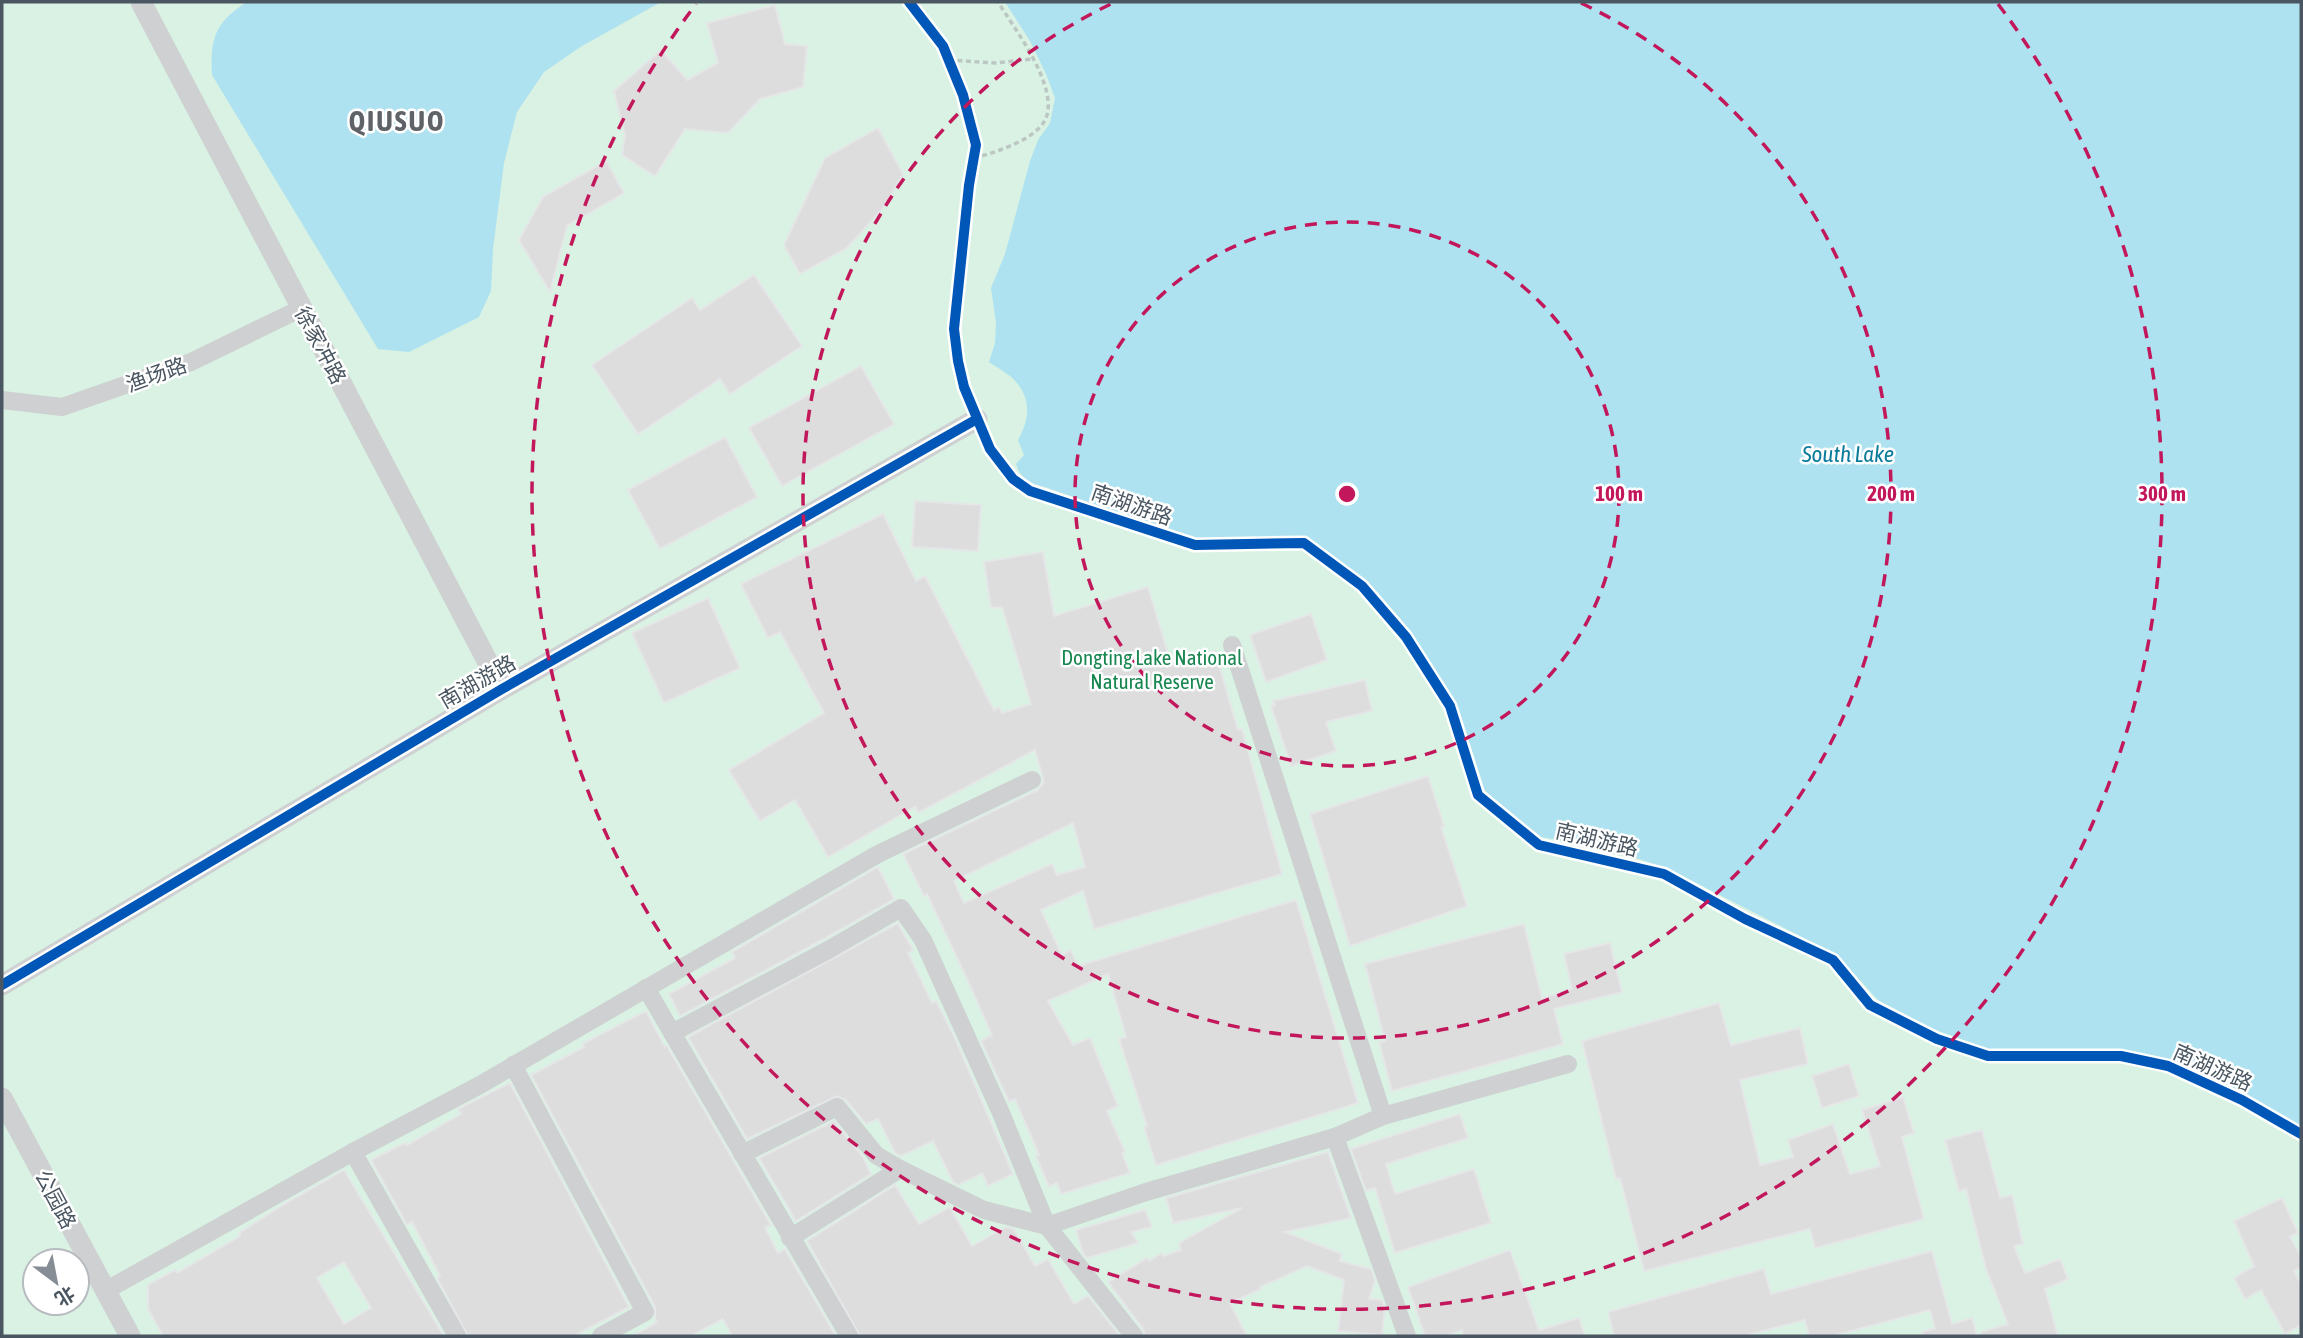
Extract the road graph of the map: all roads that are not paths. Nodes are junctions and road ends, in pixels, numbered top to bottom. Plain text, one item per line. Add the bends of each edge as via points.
1 (141, 2) edge
2 (302, 308) junction
3 (2, 400) edge
4 (977, 419) dead end
5 (1233, 645) dead end
6 (502, 689) junction
7 (1032, 780) dead end
8 (2, 985) edge
9 (646, 988) junction
10 (672, 1033) junction
11 (1567, 1064) dead end
12 (513, 1065) junction
13 (2, 1098) edge
14 (1383, 1116) junction
15 (1335, 1137) junction
16 (353, 1152) junction
17 (742, 1154) junction
18 (900, 1169) junction
19 (1048, 1226) junction
20 (790, 1238) junction
21 (105, 1291) junction
22 (130, 1336) edge
23 (457, 1336) edge
24 (601, 1336) edge
25 (849, 1336) edge
26 (1135, 1336) edge
27 (1407, 1336) edge

1 - 2 street, 徐家冲路
2 - 3 street, 渔场路 via 191,362 62,407
2 - 6 street, 徐家冲路
4 - 6 street, 南湖游路
5 - 14 street
6 - 8 street, 南湖游路
7 - 9 street via 878,854
9 - 10 street
9 - 12 street
10 - 17 street
10 - 19 street via 901,908 923,940
11 - 14 street
12 - 16 street
12 - 24 street via 645,1312
13 - 21 street, 公园路
14 - 15 street
15 - 19 street
15 - 27 street
16 - 21 street
16 - 23 street
17 - 18 street via 837,1107 876,1155
17 - 20 street
18 - 19 street via 984,1210
18 - 20 street
19 - 26 street
20 - 25 street
21 - 22 street, 公园路

